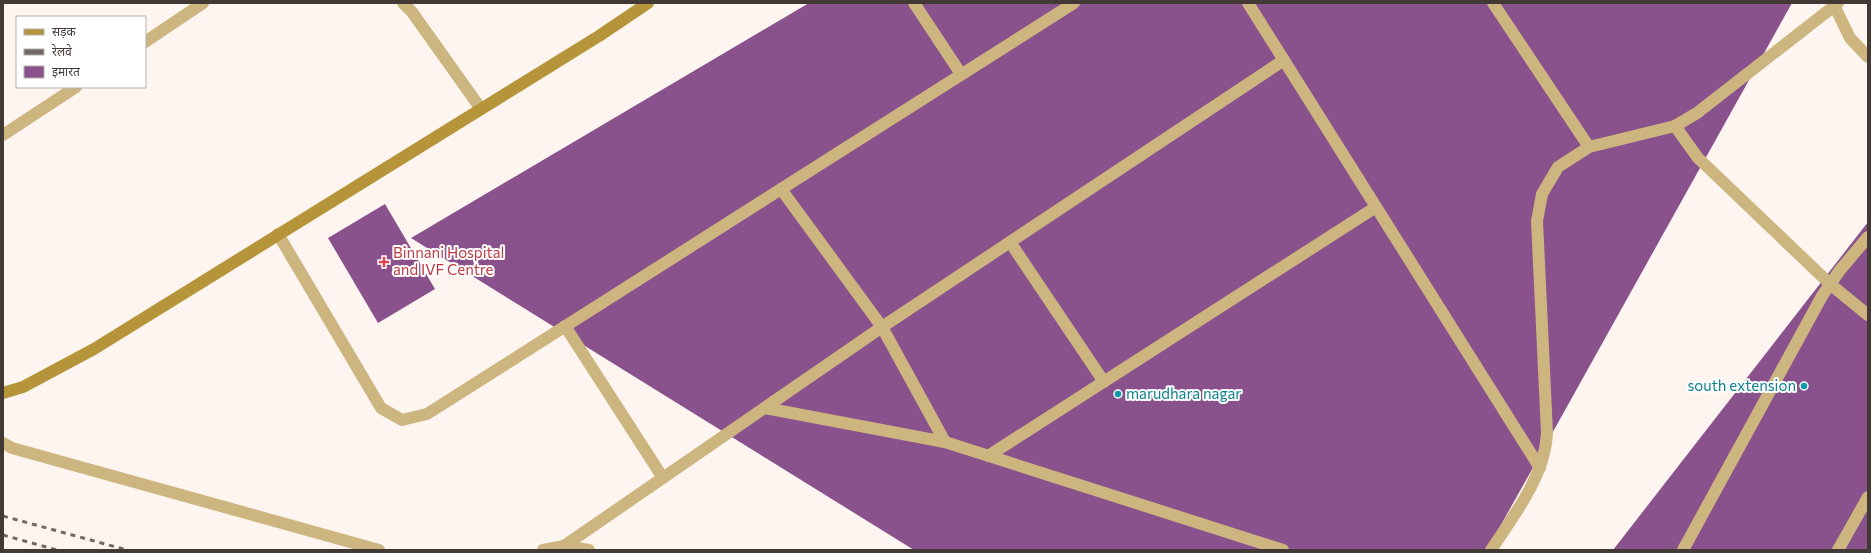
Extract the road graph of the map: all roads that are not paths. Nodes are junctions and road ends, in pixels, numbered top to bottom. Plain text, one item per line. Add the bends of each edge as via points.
1 (203, 3) edge
2 (403, 3) edge
3 (648, 3) edge
4 (914, 3) edge
5 (1074, 3) edge
6 (1248, 3) edge
7 (1493, 3) edge
8 (1835, 4) edge
9 (146, 41) edge
10 (1868, 57) edge
11 (1284, 60) junction
12 (961, 74) junction
13 (74, 88) edge
14 (480, 109) junction
15 (1675, 126) junction
16 (3, 135) edge
17 (1589, 147) junction
18 (781, 189) junction
19 (1376, 207) junction
20 (278, 234) junction
21 (1868, 237) edge
22 (1010, 242) junction
23 (1830, 284) junction
24 (1868, 315) edge
25 (565, 326) junction
26 (882, 327) junction
27 (1104, 382) junction
28 (3, 393) edge
29 (765, 408) junction
30 (945, 442) junction
31 (3, 443) edge
32 (988, 456) junction
33 (1540, 468) junction
34 (663, 478) junction
35 (1868, 497) edge
36 (564, 546) junction
37 (378, 550) edge
38 (543, 550) edge
39 (589, 550) edge
40 (1284, 550) edge
41 (1491, 550) edge
42 (1683, 550) edge
43 (1838, 550) edge

1 - 9 street
2 - 14 street
3 - 14 street
4 - 12 street
5 - 12 street
6 - 11 street
7 - 17 street
8 - 10 street via 1850,38
8 - 15 street via 1697,113
11 - 19 street
11 - 22 street
12 - 18 street
13 - 16 street
14 - 20 street
15 - 17 street
15 - 23 street via 1698,158
17 - 33 street via 1558,167 1542,194 1538,221 1547,434 1546,450
18 - 25 street
18 - 26 street
19 - 27 street
19 - 33 street
20 - 25 street via 381,408 402,420 427,414
20 - 28 street via 60,369 24,387
21 - 23 street
22 - 26 street
22 - 27 street
23 - 24 street
23 - 42 street
25 - 34 street
26 - 29 street
26 - 30 street
27 - 32 street
29 - 30 street
29 - 34 street
30 - 32 street
31 - 37 street via 12,448
32 - 40 street
33 - 41 street
34 - 36 street
35 - 43 street
36 - 38 street
36 - 39 street

